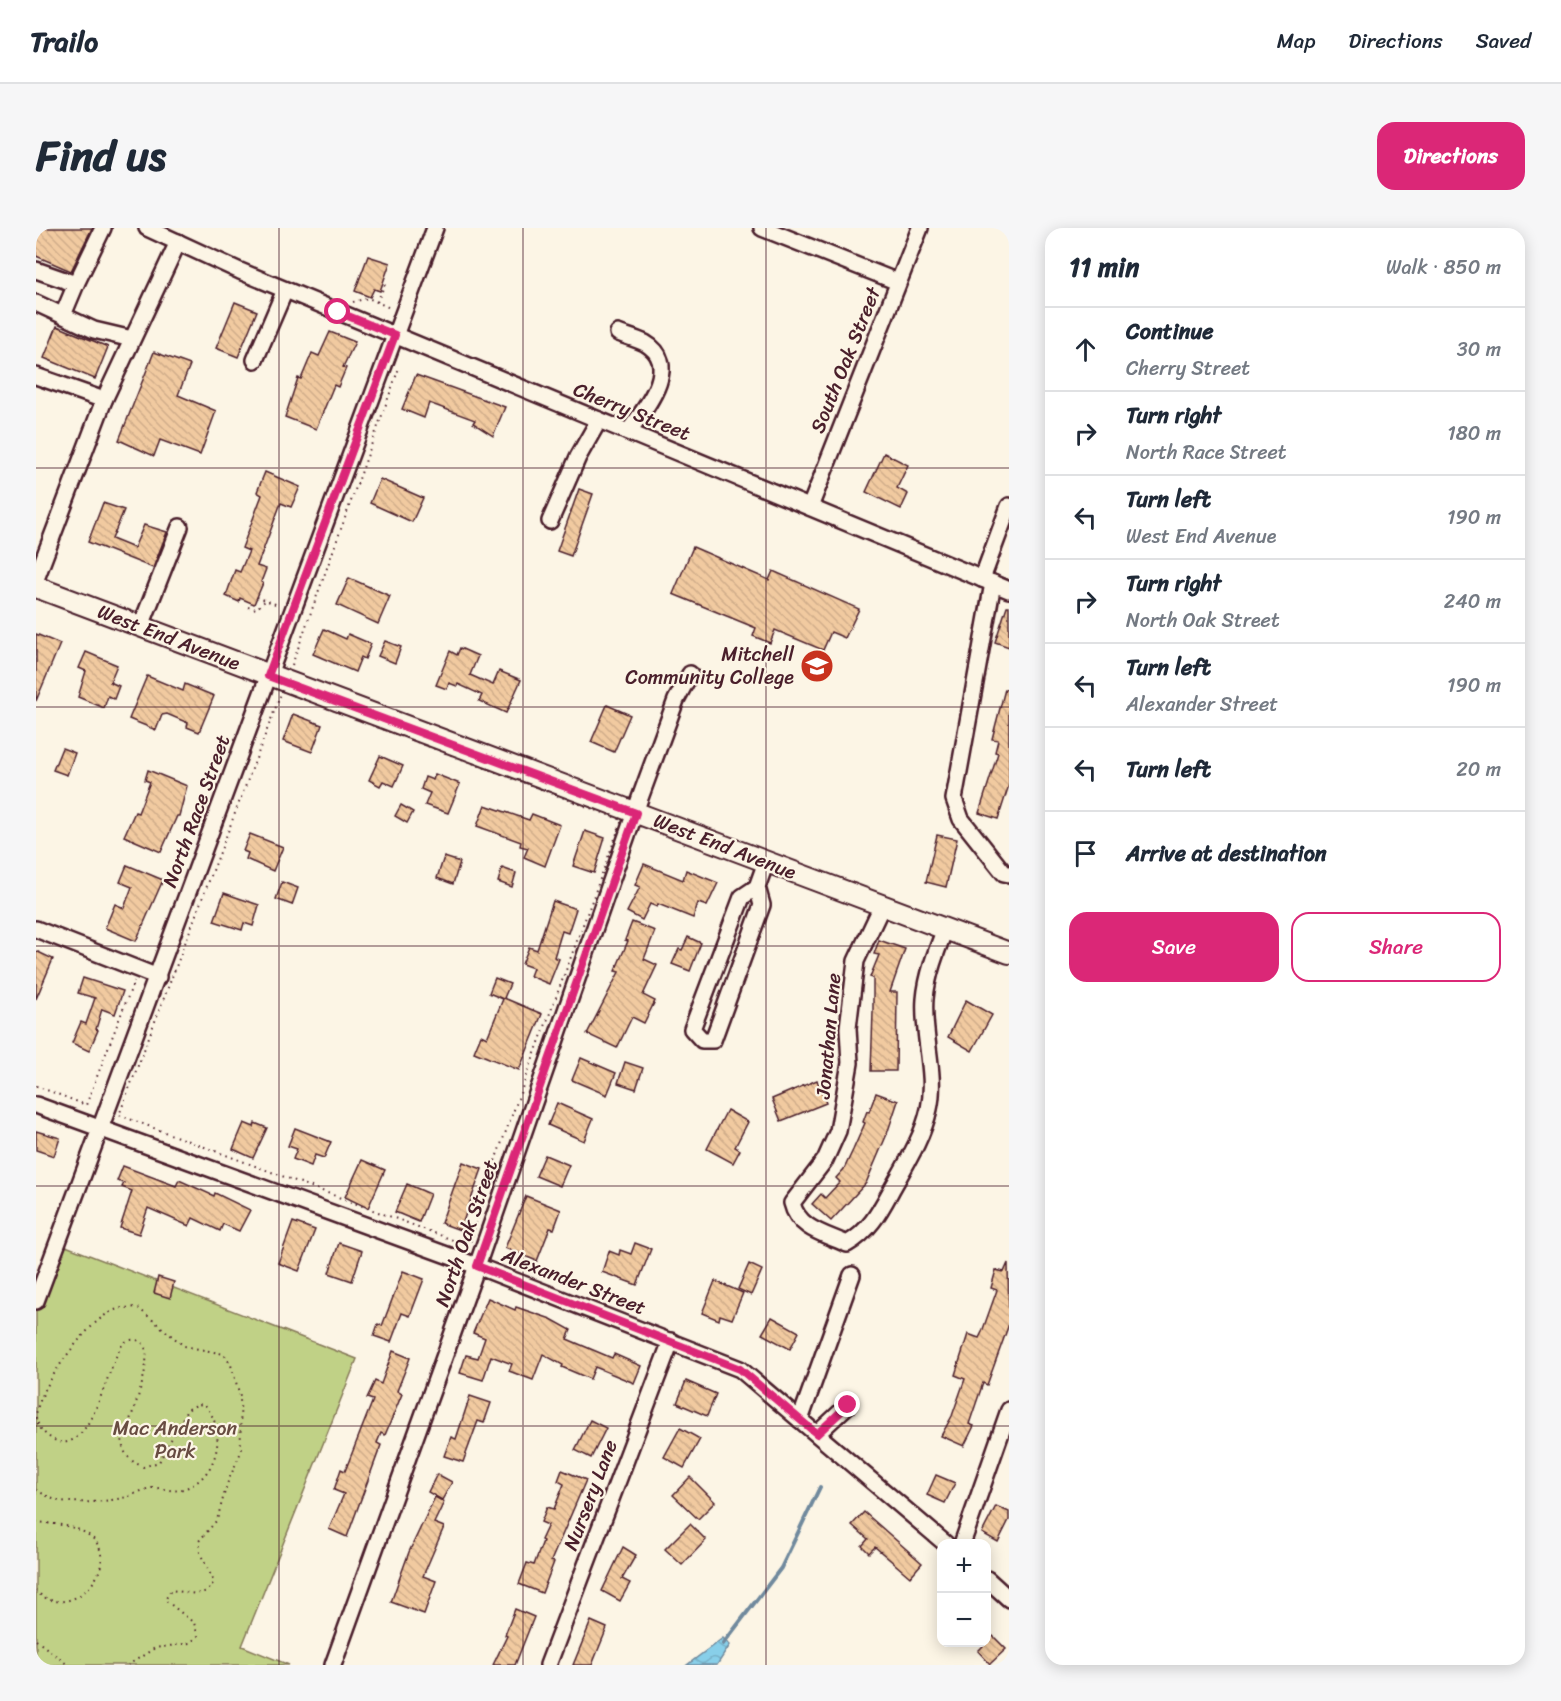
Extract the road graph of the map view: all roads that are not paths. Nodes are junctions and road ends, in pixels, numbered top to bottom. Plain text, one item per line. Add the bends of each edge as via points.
1 (103, 228) edge
2 (435, 228) edge
3 (762, 228) edge
4 (920, 228) edge
5 (156, 230) edge
6 (177, 242) junction
7 (36, 270) edge
8 (898, 282) junction
9 (76, 284) junction
10 (285, 290) junction
11 (36, 303) edge
12 (63, 315) junction
13 (618, 333) dead end
14 (395, 335) junction
15 (132, 339) junction
16 (255, 360) dead end
17 (36, 376) edge
18 (104, 400) junction
19 (600, 420) junction
20 (628, 432) junction
21 (1009, 506) edge
22 (810, 507) junction
23 (550, 521) dead end
24 (180, 527) dead end
25 (36, 579) edge
26 (988, 581) junction
27 (36, 587) edge
28 (1009, 590) edge
29 (141, 626) junction
30 (690, 674) dead end
31 (268, 676) junction
32 (636, 813) junction
33 (766, 862) junction
34 (1009, 874) edge
35 (757, 887) junction
36 (882, 906) junction
37 (36, 929) edge
38 (945, 929) junction
39 (1009, 953) edge
40 (158, 977) junction
41 (36, 1105) edge
42 (101, 1128) junction
43 (477, 1266) junction
44 (852, 1275) dead end
45 (36, 1301) edge
46 (671, 1341) junction
47 (848, 1405) dead end
48 (1009, 1410) edge
49 (800, 1420) junction
50 (817, 1434) junction
51 (940, 1539) edge
52 (964, 1539) edge
53 (991, 1583) edge
54 (1009, 1599) edge
55 (333, 1665) edge
56 (548, 1665) edge

1 - 9 street
2 - 14 street, North Race Street
3 - 8 street
4 - 8 street, South Oak Street
5 - 6 street, Cherry Street
6 - 10 street, Cherry Street
6 - 15 street
7 - 9 street
8 - 22 street, South Oak Street
9 - 12 street
10 - 14 street, Cherry Street
10 - 16 street
11 - 12 street
12 - 15 street via 94,330
13 - 20 street via 645,343 658,359 661,376 658,391
14 - 19 street, Cherry Street
14 - 31 street, North Race Street
15 - 18 street
17 - 18 street
18 - 25 street
19 - 20 street, Cherry Street
19 - 23 street via 578,457
20 - 22 street, Cherry Street
21 - 26 street
22 - 26 street, Cherry Street
24 - 29 street
26 - 28 street, Cherry Street
26 - 34 street via 954,799 960,819 1004,873
27 - 29 main road, West End Avenue
29 - 31 main road, West End Avenue
30 - 32 street, North Oak Street via 676,700
31 - 32 main road, West End Avenue
31 - 40 street, North Race Street
32 - 33 main road, West End Avenue
32 - 43 street, North Oak Street
33 - 35 street
33 - 36 main road, West End Avenue
35 - 35 street via 742,897 692,1029 702,1040 712,1041 762,905
36 - 38 main road, West End Avenue
36 - 38 street, Jonathan Lane via 856,961 848,1028 850,1063 838,1131 825,1160 792,1203 795,1215 804,1225 847,1244 860,1237 878,1217 908,1160 929,1108 925,1001 934,956
37 - 40 street
38 - 39 main road, West End Avenue
40 - 42 street, North Race Street
41 - 42 street, Alexander Street
42 - 43 street, Alexander Street
42 - 45 street, North Race Street
43 - 46 street, Alexander Street
43 - 55 street, North Oak Street
44 - 49 street
46 - 49 street, Alexander Street via 740,1369
46 - 56 street, Nursery Lane
47 - 50 street
48 - 52 street
49 - 50 street, Alexander Street
50 - 51 street, Alexander Street
53 - 54 street

